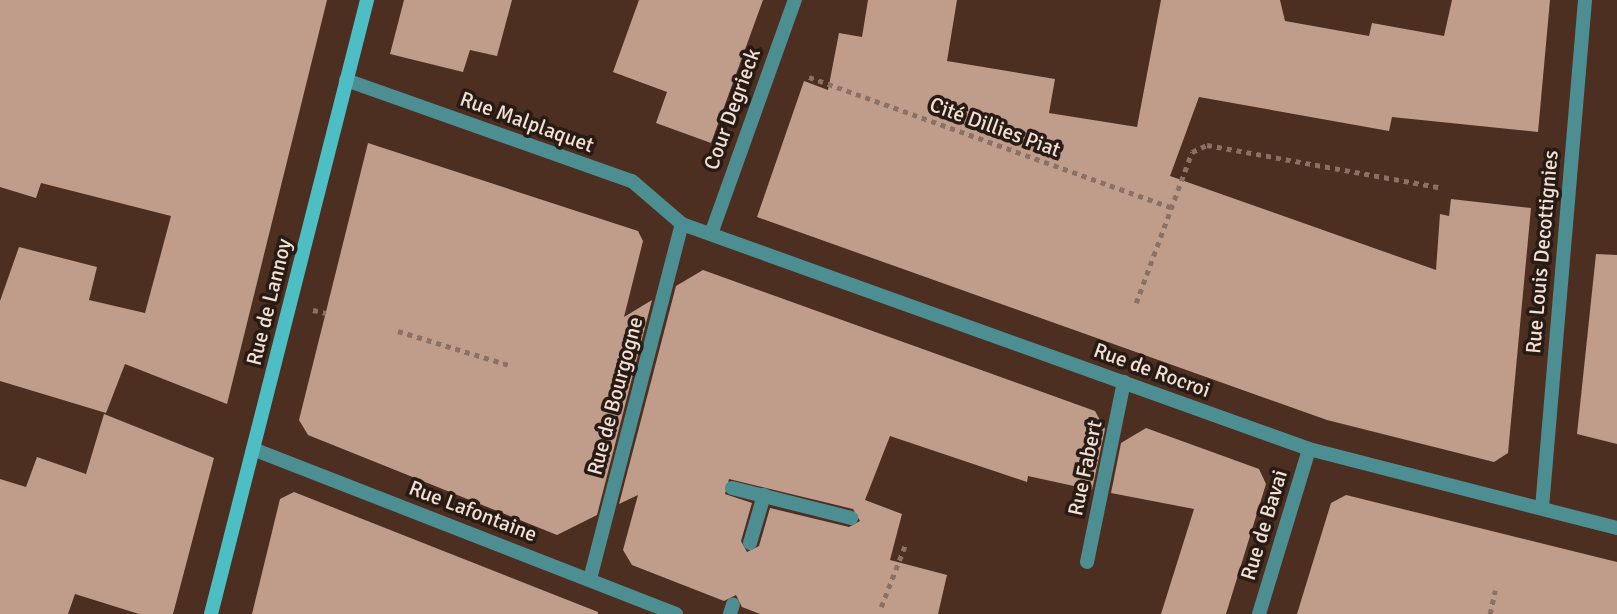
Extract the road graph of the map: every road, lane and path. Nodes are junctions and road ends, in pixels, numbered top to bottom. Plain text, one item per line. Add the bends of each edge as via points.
1 (367, 0) edge
2 (795, 0) edge
3 (1585, 0) edge
4 (809, 77) dead end
5 (346, 80) junction
6 (1439, 187) dead end
7 (1171, 207) junction
8 (682, 224) junction
9 (711, 234) junction
10 (1136, 303) dead end
11 (398, 331) dead end
12 (512, 366) dead end
13 (1124, 383) junction
14 (253, 449) junction
15 (1309, 449) junction
16 (732, 488) dead end
17 (764, 495) junction
18 (1542, 508) junction
19 (851, 518) dead end
20 (1617, 528) edge
21 (750, 543) dead end
22 (906, 543) dead end
23 (1087, 562) dead end
24 (590, 579) junction
25 (1495, 591) dead end
26 (880, 607) dead end
27 (211, 614) edge
28 (676, 614) edge
29 (1259, 614) edge
30 (1490, 614) edge

1 - 5 main road, Rue de Lannoy
2 - 9 street, Cour Degrieck
3 - 18 street, Rue Louis Decottignies
4 - 7 path, Cité Dillies Piat
5 - 8 street, Rue Malplaquet via 632,181
5 - 14 main road, Rue de Lannoy
6 - 7 path via 1207,145 1192,152
7 - 10 path
8 - 9 street, Rue de Rocroi
8 - 24 street, Rue de Bourgogne
9 - 13 street, Rue de Rocroi
11 - 12 path
13 - 15 street, Rue de Rocroi
13 - 23 street, Rue Fabert
14 - 24 street, Rue Lafontaine
14 - 27 main road, Rue de Lannoy
15 - 18 street, Rue de Rocroi
15 - 29 street, Rue de Bavai
16 - 17 street
17 - 19 street
17 - 21 street
18 - 20 street, Rue de Rocroi
22 - 26 path
24 - 28 street, Rue Lafontaine
25 - 30 path

